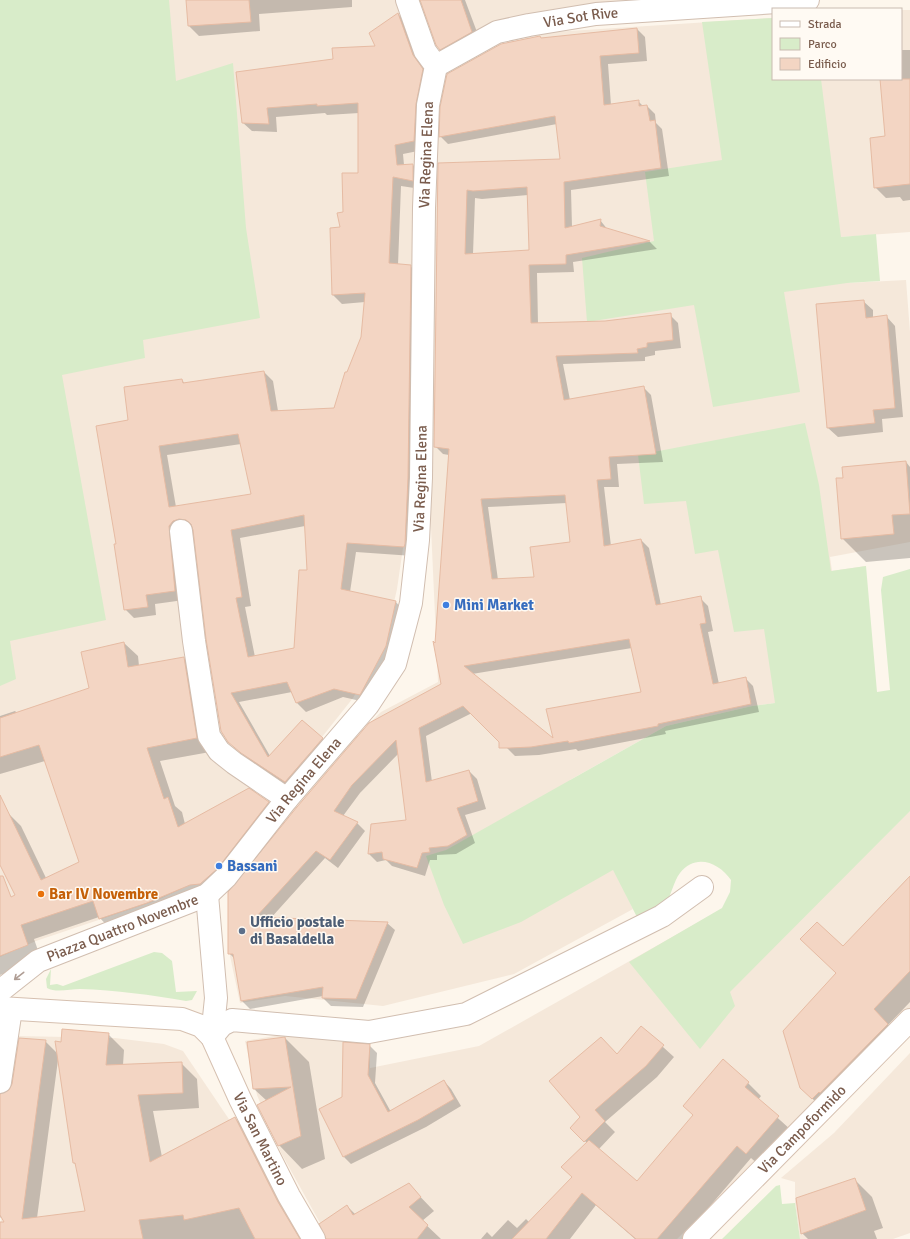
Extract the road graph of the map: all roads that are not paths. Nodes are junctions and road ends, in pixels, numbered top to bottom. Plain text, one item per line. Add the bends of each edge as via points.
1 (407, 0) edge
2 (808, 0) edge
3 (436, 66) junction
4 (181, 531) dead end
5 (287, 799) junction
6 (702, 887) dead end
7 (207, 895) junction
8 (4, 1003) edge
9 (910, 1020) edge
10 (212, 1037) junction
11 (0, 1082) edge
12 (314, 1239) edge
13 (694, 1239) edge

1 - 3 street via 424,51
2 - 3 street, Via Sot Rive via 596,14 528,25 497,32
3 - 5 street, Via Regina Elena via 428,105 424,208 421,478 418,540 410,603 395,664 368,705
4 - 5 street via 194,641 209,736 219,751
5 - 7 street, Via Regina Elena via 226,877
6 - 10 street via 662,916 466,1014 369,1032 232,1020
7 -> 8 street, Piazza Quattro Novembre via 38,961
7 - 10 street, Piazza Quattro Novembre via 216,998
8 - 10 street via 182,1019 201,1026
8 - 11 street
9 - 13 street, Via Campoformido
10 - 12 street, Via San Martino via 289,1196

